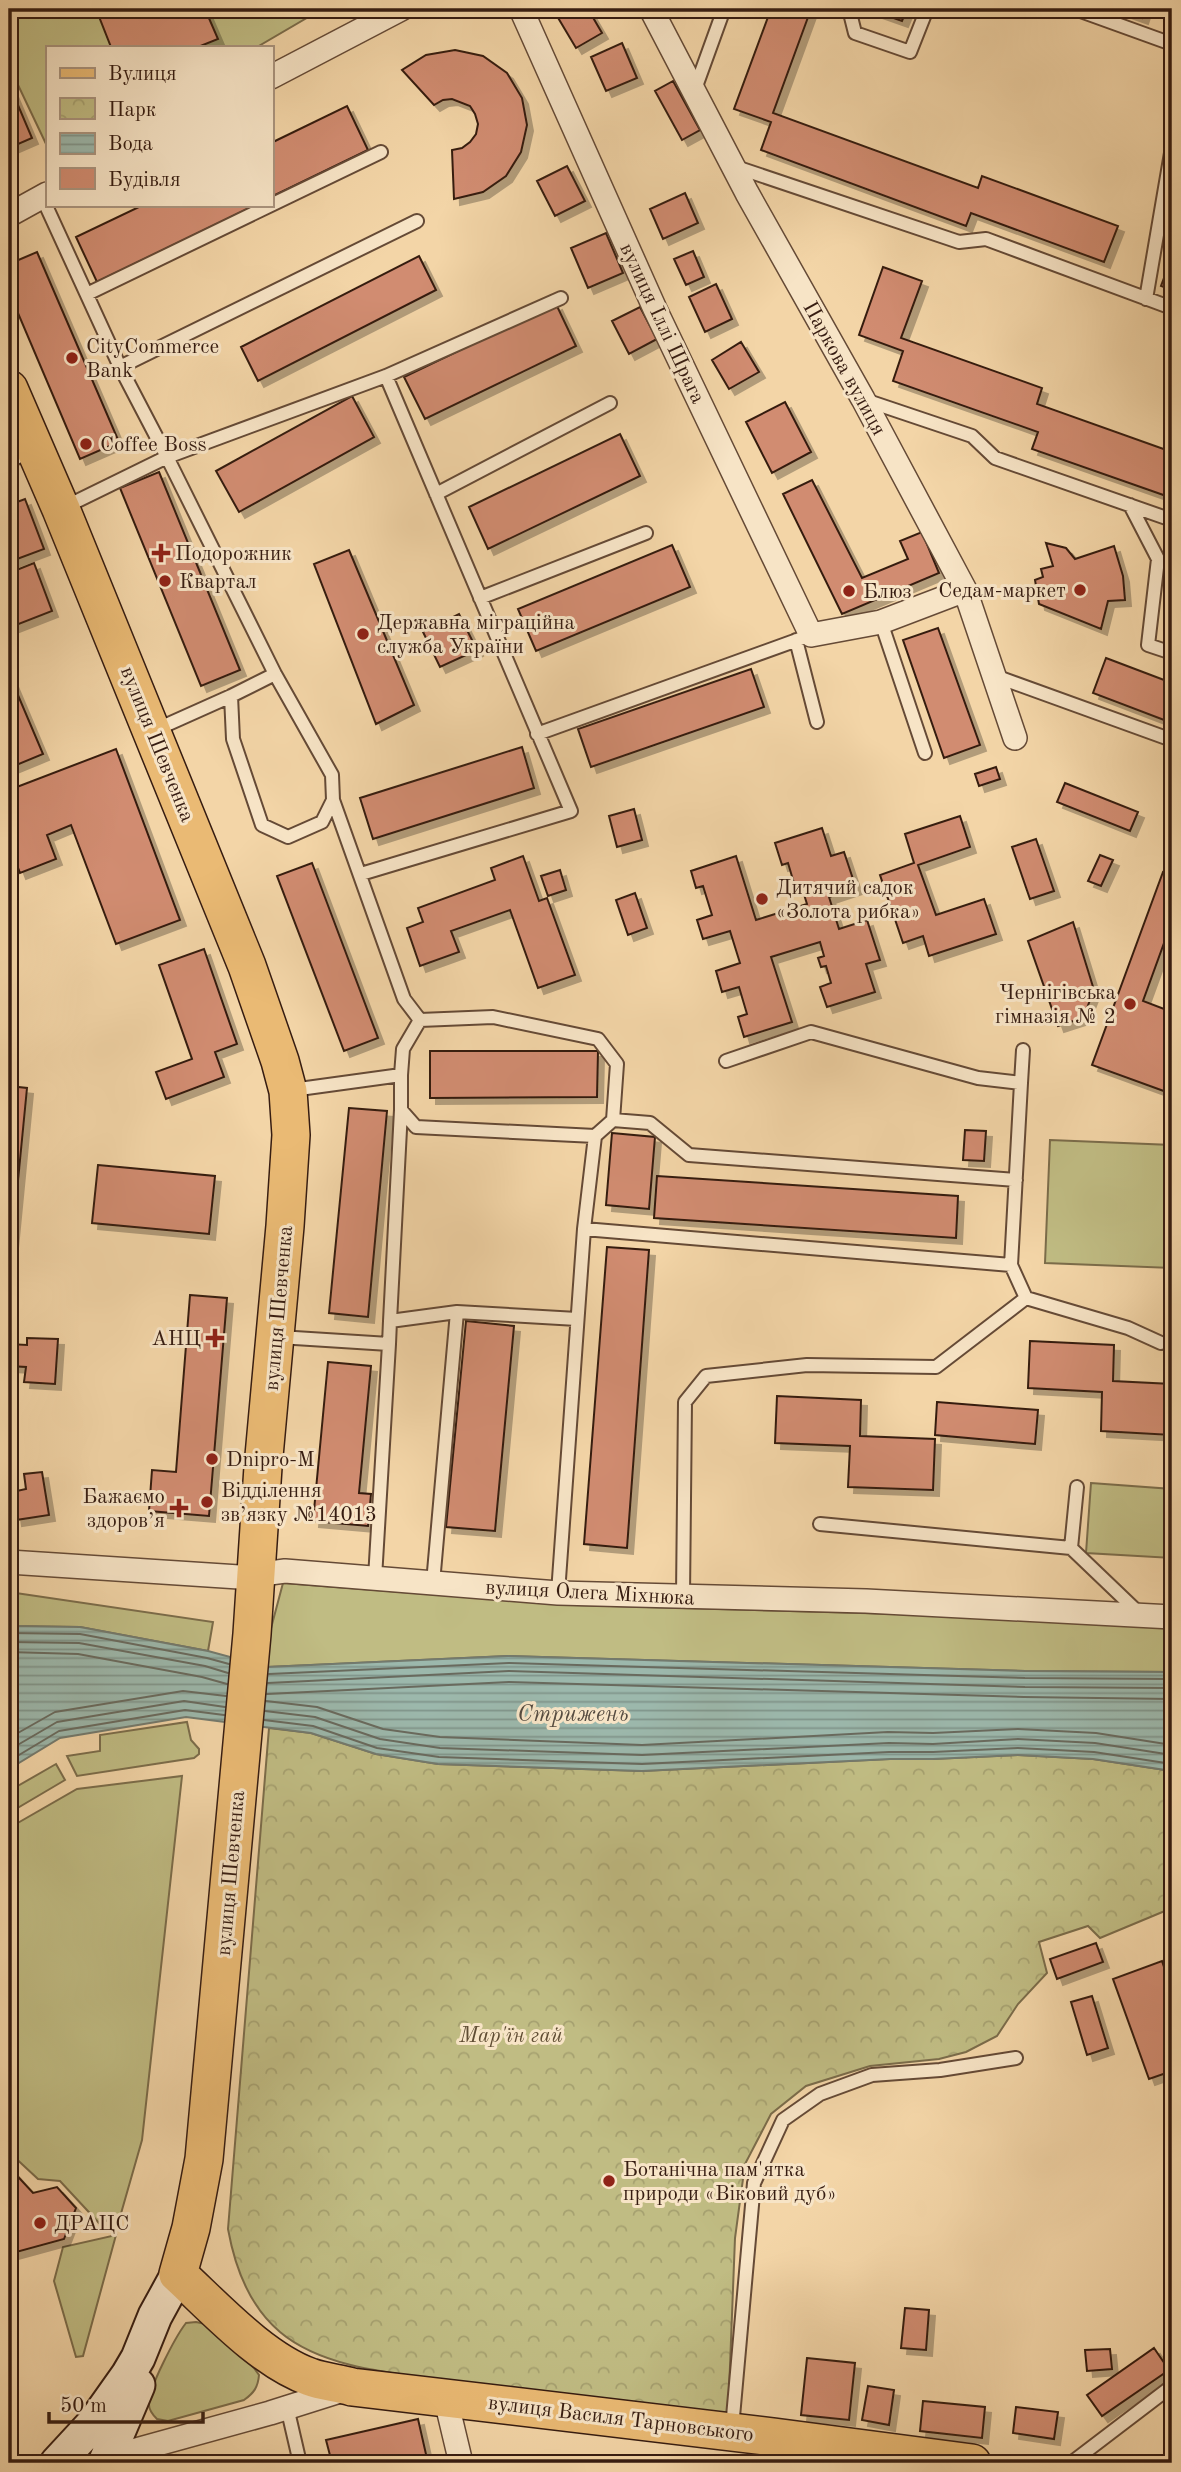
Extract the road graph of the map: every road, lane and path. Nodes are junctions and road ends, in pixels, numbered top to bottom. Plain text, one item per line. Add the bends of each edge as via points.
1 (401, 9) edge
2 (521, 9) edge
3 (651, 9) edge
4 (724, 9) edge
5 (849, 9) edge
6 (927, 9) edge
7 (1075, 9) edge
8 (1172, 44) edge
9 (273, 76) edge
10 (694, 92) junction
11 (1172, 147) edge
12 (381, 152) dead end
13 (733, 166) junction
14 (45, 196) edge
15 (273, 204) edge
16 (49, 206) edge
17 (269, 206) edge
18 (9, 215) edge
19 (417, 221) dead end
20 (87, 294) junction
21 (561, 298) dead end
22 (1146, 299) junction
23 (1172, 308) edge
24 (120, 367) junction
25 (386, 376) junction
26 (9, 389) edge
27 (863, 399) junction
28 (610, 403) dead end
29 (22, 454) edge
30 (167, 457) junction
31 (436, 495) junction
32 (1129, 505) junction
33 (61, 509) junction
34 (1172, 520) edge
35 (646, 533) dead end
36 (965, 590) junction
37 (480, 598) junction
38 (881, 622) junction
39 (803, 638) junction
40 (1172, 653) edge
41 (275, 674) junction
42 (995, 676) junction
43 (231, 696) junction
44 (817, 722) dead end
45 (152, 731) junction
46 (537, 734) junction
47 (1015, 738) dead end
48 (1172, 740) edge
49 (925, 753) dead end
50 (333, 800) junction
51 (361, 874) junction
52 (420, 1020) junction
53 (1023, 1050) dead end
54 (726, 1061) dead end
55 (401, 1075) junction
56 (1021, 1083) junction
57 (288, 1091) junction
58 (401, 1110) junction
59 (613, 1119) junction
60 (595, 1136) junction
61 (1016, 1180) junction
62 (583, 1229) junction
63 (1011, 1265) junction
64 (1026, 1298) junction
65 (457, 1312) junction
66 (577, 1319) junction
67 (390, 1321) junction
68 (275, 1337) junction
69 (1161, 1343) dead end
70 (389, 1344) junction
71 (1077, 1487) dead end
72 (820, 1524) dead end
73 (1071, 1548) junction
74 (9, 1562) edge
75 (256, 1574) junction
76 (375, 1578) junction
77 (433, 1583) junction
78 (558, 1593) junction
79 (683, 1596) junction
80 (1142, 1616) junction
81 (1172, 1617) edge
82 (1016, 2058) dead end
83 (178, 2274) junction
84 (228, 2320) junction
85 (165, 2324) junction
86 (1172, 2386) edge
87 (352, 2387) junction
88 (445, 2396) junction
89 (287, 2407) junction
90 (732, 2432) junction
91 (777, 2450) edge
92 (106, 2460) edge
93 (57, 2463) edge
94 (300, 2463) edge
95 (461, 2463) edge
96 (972, 2463) edge
97 (1071, 2463) edge

1 - 9 street
2 - 39 street, вулиця Іллі Шрага
3 - 10 street, Паркова вулиця
4 - 10 lane
5 - 6 lane via 855,33 910,52
7 - 8 lane
10 - 13 street, Паркова вулиця
11 - 22 lane
12 - 15 lane
13 - 22 lane via 959,242 986,239
13 - 27 street, Паркова вулиця
14 - 18 street
16 - 20 lane
17 - 20 lane
19 - 24 lane
20 - 24 lane
21 - 25 lane
22 - 23 lane
24 - 30 lane
25 - 30 lane
25 - 31 lane
26 - 29 main road, вулиця Шевченка
27 - 32 lane via 972,436 995,458
27 - 36 street, Паркова вулиця
28 - 31 lane
29 - 33 main road, вулиця Шевченка
30 - 33 lane
30 - 41 lane
31 - 37 lane
32 - 34 lane
32 - 40 lane via 1158,559 1148,645
33 - 45 main road, вулиця Шевченка
35 - 37 lane
36 - 38 street
36 - 42 street, Паркова вулиця
37 - 46 lane
38 - 39 street
38 - 49 lane
39 - 44 lane
39 - 46 lane
41 - 43 lane
41 - 50 lane via 332,775
42 - 47 street, Паркова вулиця
42 - 48 lane
43 - 45 lane
43 - 50 lane via 233,739 262,825 288,837 322,822
45 - 57 main road, вулиця Шевченка via 247,966
46 - 51 lane via 571,811
50 - 51 lane
51 - 52 lane via 404,999
52 - 55 lane via 403,1049
52 - 59 lane via 493,1017 598,1039 617,1064
53 - 56 lane
54 - 56 lane via 811,1032 978,1078
55 - 57 lane
55 - 58 lane
56 - 61 lane
57 - 68 main road, вулиця Шевченка via 290,1135
58 - 60 lane via 416,1127
58 - 67 lane
59 - 60 lane
59 - 61 lane via 649,1123 689,1155
60 - 62 lane
61 - 63 lane
62 - 63 lane
62 - 66 lane
63 - 64 lane
64 - 69 lane via 1128,1328
64 - 79 lane via 936,1367 807,1365 706,1376 685,1402
65 - 66 lane
65 - 67 lane
65 - 77 lane
66 - 78 lane
67 - 70 lane
68 - 70 lane
68 - 75 main road, вулиця Шевченка
70 - 76 lane
71 - 73 lane
72 - 73 lane
73 - 80 lane
74 - 75 street, вулиця Олега Міхнюка via 239,1577
75 - 76 street, вулиця Олега Міхнюка via 285,1571
75 - 83 main road, вулиця Шевченка via 204,2159
76 - 77 street, вулиця Олега Міхнюка
77 - 78 street, вулиця Олега Міхнюка
78 - 79 street, вулиця Олега Міхнюка
79 - 80 street, вулиця Олега Міхнюка
80 - 81 street, вулиця Олега Міхнюка
82 - 90 lane via 872,2075 820,2094 783,2120 754,2183
83 - 84 main road, вулиця Василя Тарновського
83 - 85 main road
83 - 93 main road via 128,2375 94,2423
84 - 85 main road via 201,2310 180,2312
84 - 87 main road, вулиця Василя Тарновського via 277,2360 310,2377
85 - 92 main road
86 - 97 lane
87 - 88 main road, вулиця Василя Тарновського
87 - 89 street, вулиця Василя Тарновського
88 - 90 main road, вулиця Василя Тарновського
88 - 95 street
89 - 92 street, вулиця Василя Тарновського
89 - 94 lane
90 - 91 main road, вулиця Василя Тарновського
91 - 96 main road, вулиця Василя Тарновського

